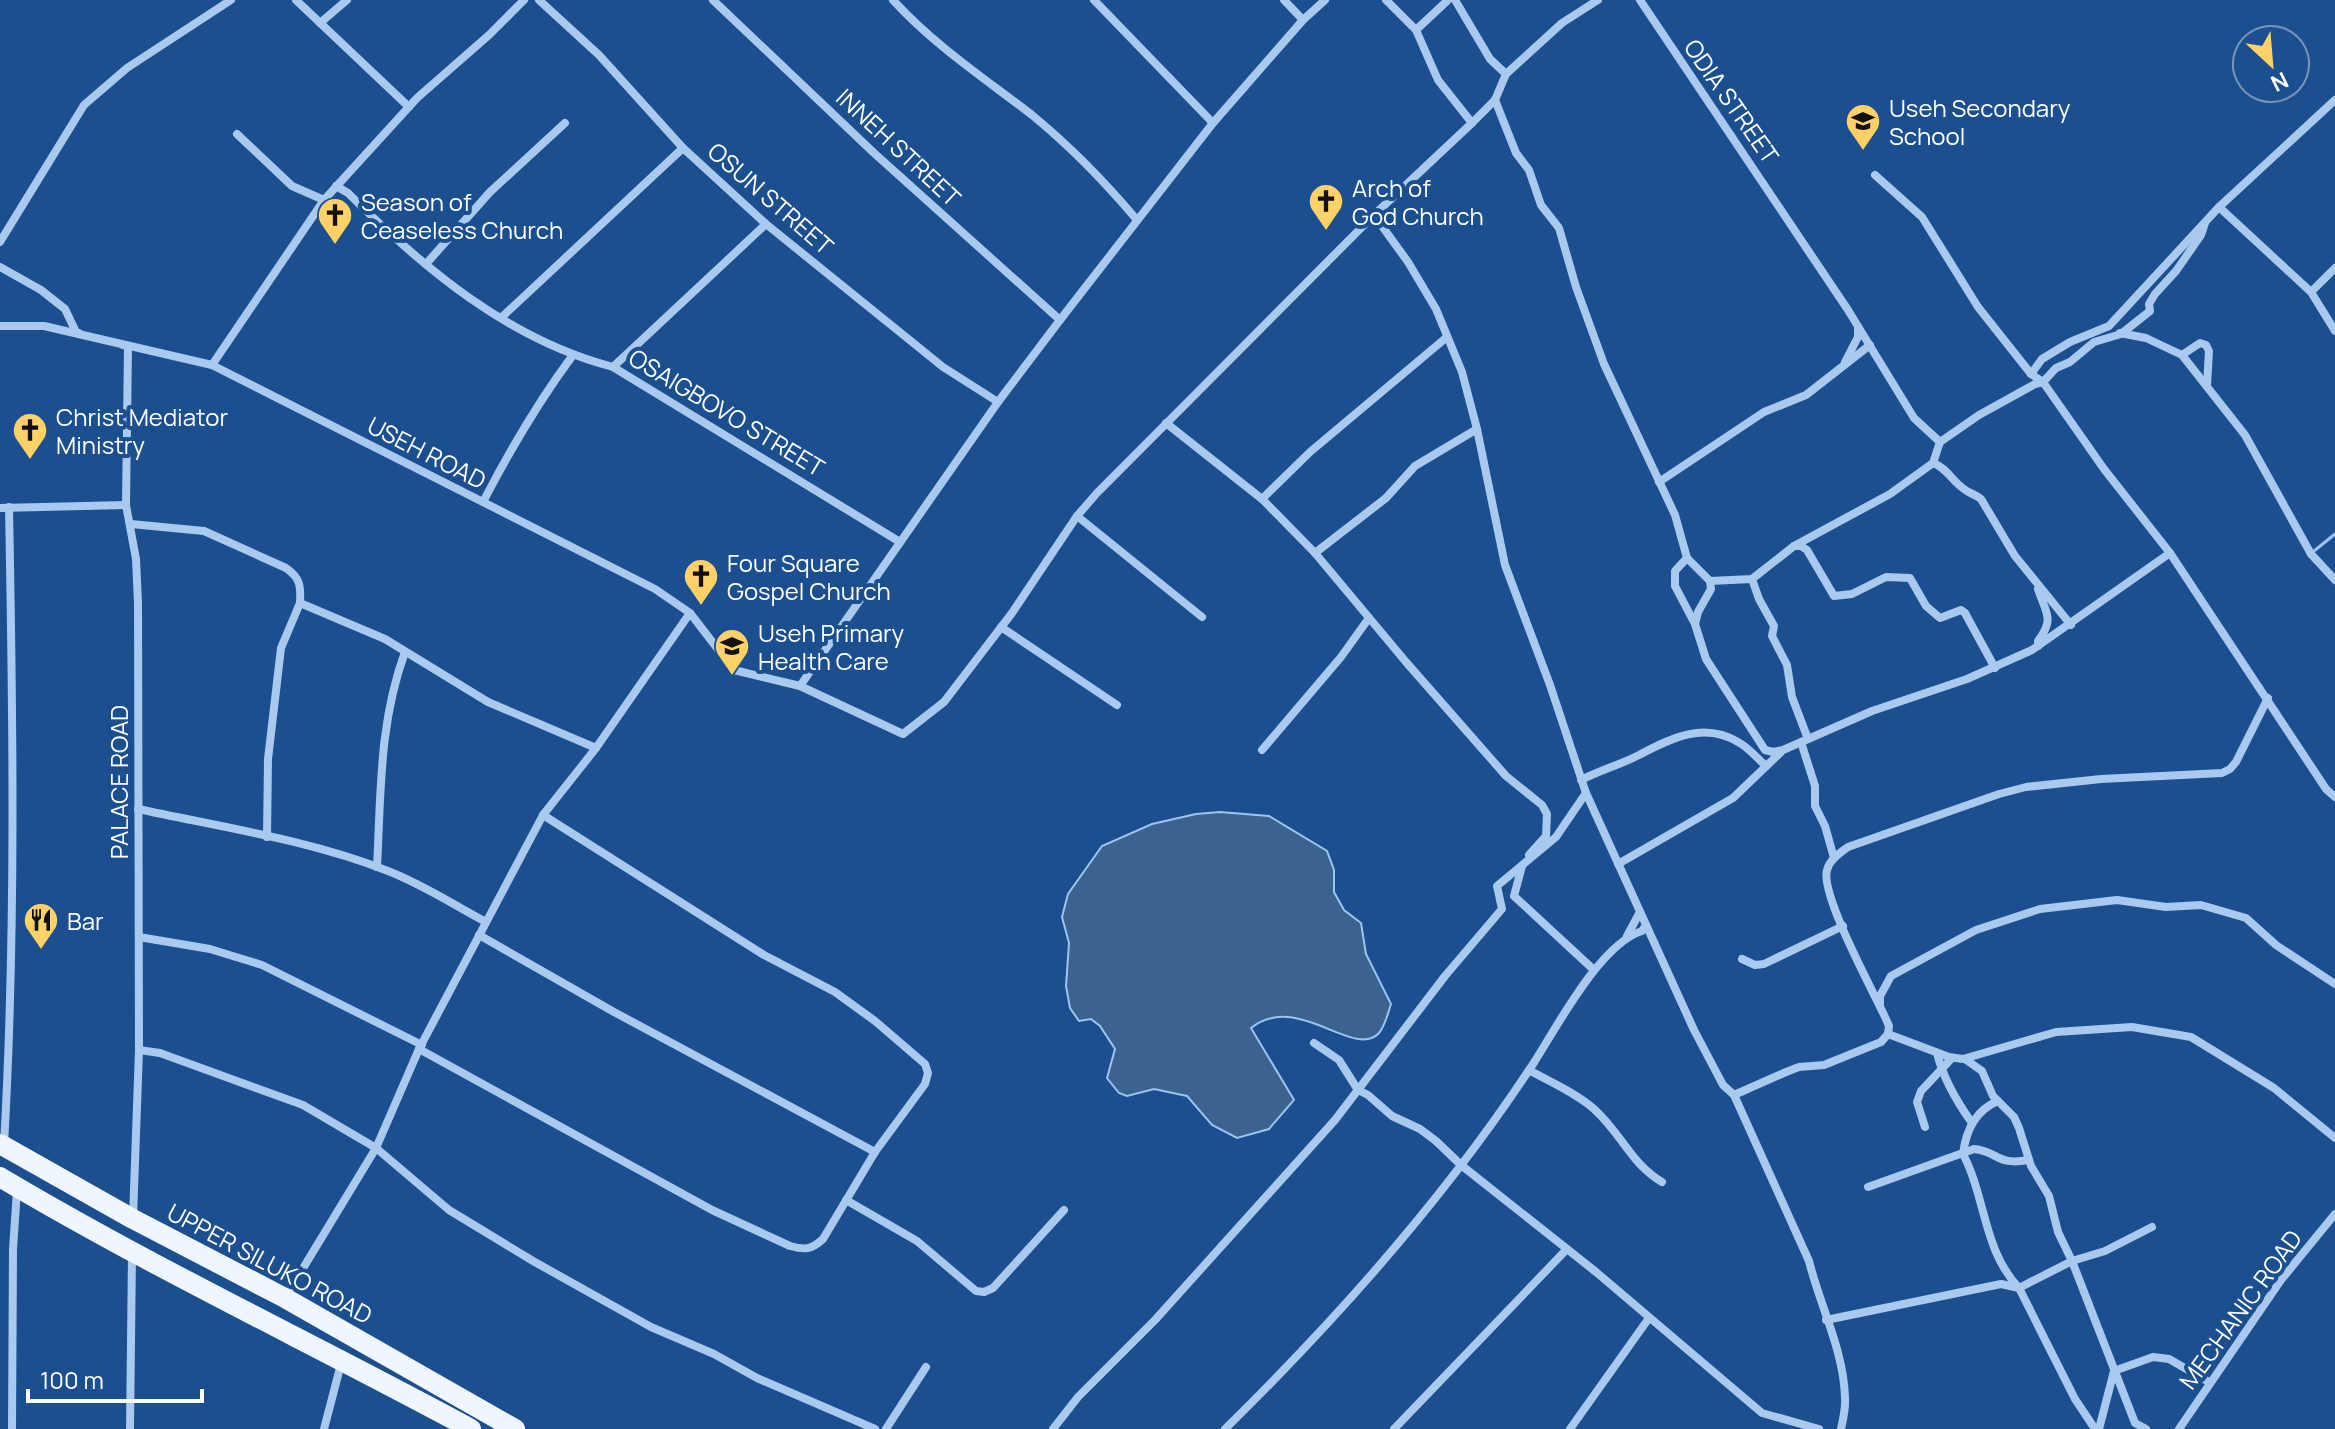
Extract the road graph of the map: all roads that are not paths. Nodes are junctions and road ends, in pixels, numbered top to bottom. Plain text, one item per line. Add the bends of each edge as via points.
1 (231, 0) edge
2 (296, 0) edge
3 (347, 0) edge
4 (524, 0) edge
5 (539, 0) edge
6 (713, 0) edge
7 (893, 0) edge
8 (1094, 0) edge
9 (1284, 0) edge
10 (1325, 0) edge
11 (1386, 0) edge
12 (1448, 0) edge
13 (1455, 0) edge
14 (1598, 0) edge
15 (1640, 0) edge
16 (1303, 20) junction
17 (320, 23) junction
18 (1416, 30) junction
19 (1506, 74) junction
20 (1495, 100) junction
21 (2335, 100) edge
22 (409, 107) junction
23 (565, 123) dead end
24 (1213, 123) junction
25 (1472, 123) junction
26 (237, 134) dead end
27 (683, 148) junction
28 (1875, 175) dead end
29 (336, 186) junction
30 (324, 200) junction
31 (2219, 207) junction
32 (1374, 215) junction
33 (1137, 220) junction
34 (2205, 223) junction
35 (766, 224) junction
36 (0, 242) edge
37 (426, 264) junction
38 (0, 267) edge
39 (2335, 268) edge
40 (2311, 292) junction
41 (502, 317) junction
42 (1060, 320) junction
43 (0, 326) edge
44 (2109, 326) junction
45 (1858, 327) junction
46 (2335, 331) edge
47 (2121, 334) junction
48 (1447, 337) junction
49 (1870, 345) junction
50 (128, 346) junction
51 (573, 355) junction
52 (2182, 355) junction
53 (212, 365) junction
54 (613, 367) junction
55 (1841, 368) junction
56 (2031, 374) junction
57 (2043, 382) junction
58 (2207, 386) junction
59 (998, 402) junction
60 (1166, 423) junction
61 (1477, 429) junction
62 (1940, 442) junction
63 (1933, 463) junction
64 (1659, 482) junction
65 (1262, 499) junction
66 (483, 502) junction
67 (126, 505) junction
68 (4, 508) edge
69 (1077, 516) junction
70 (131, 524) junction
71 (900, 542) junction
72 (1794, 546) junction
73 (1315, 553) junction
74 (2170, 553) junction
75 (1687, 558) junction
76 (1752, 579) junction
77 (2335, 580) edge
78 (1710, 581) junction
79 (2036, 581) junction
80 (300, 603) junction
81 (690, 613) junction
82 (1202, 617) dead end
83 (1369, 618) junction
84 (1695, 624) junction
85 (2071, 625) junction
86 (1001, 627) junction
87 (2038, 646) junction
88 (405, 652) junction
89 (1995, 668) junction
90 (800, 686) junction
91 (2268, 698) junction
92 (1117, 705) dead end
93 (1805, 740) junction
94 (596, 748) junction
95 (1262, 750) dead end
96 (1783, 750) junction
97 (1766, 766) junction
98 (1581, 780) junction
99 (1586, 793) junction
100 (2335, 797) edge
101 (138, 809) junction
102 (543, 815) junction
103 (267, 837) junction
104 (1834, 858) junction
105 (1618, 864) junction
106 (1522, 865) junction
107 (377, 867) junction
108 (1640, 912) junction
109 (486, 922) junction
110 (1646, 925) junction
111 (1843, 926) junction
112 (479, 935) junction
113 (1627, 936) junction
114 (139, 937) junction
115 (1742, 959) dead end
116 (1594, 970) junction
117 (2335, 984) edge
118 (1880, 1005) junction
119 (1888, 1034) junction
120 (1314, 1043) dead end
121 (421, 1047) junction
122 (139, 1050) junction
123 (1937, 1053) junction
124 (1952, 1058) junction
125 (1965, 1059) junction
126 (1941, 1069) junction
127 (1529, 1070) junction
128 (1358, 1090) junction
129 (1734, 1095) junction
130 (1998, 1101) junction
131 (1972, 1123) junction
132 (1925, 1127) dead end
133 (2335, 1138) edge
134 (2, 1145) edge
135 (376, 1148) junction
136 (875, 1152) junction
137 (1964, 1152) junction
138 (2028, 1160) junction
139 (1461, 1165) junction
140 (8, 1182) edge
141 (1662, 1182) dead end
142 (1868, 1187) dead end
143 (846, 1200) junction
144 (1064, 1210) dead end
145 (2335, 1214) edge
146 (133, 1219) junction
147 (2152, 1227) dead end
148 (1567, 1249) junction
149 (132, 1253) junction
150 (2072, 1261) junction
151 (2019, 1288) junction
152 (285, 1298) junction
153 (1649, 1318) junction
154 (1826, 1320) junction
155 (342, 1359) junction
156 (926, 1367) dead end
157 (2114, 1371) junction
158 (2209, 1382) junction
159 (12, 1429) edge
160 (130, 1429) edge
161 (324, 1429) edge
162 (471, 1429) edge
163 (515, 1429) edge
164 (875, 1429) edge
165 (886, 1429) edge
166 (1053, 1429) edge
167 (1225, 1429) edge
168 (1394, 1429) edge
169 (1570, 1429) edge
170 (1819, 1429) edge
171 (1841, 1429) edge
172 (2097, 1429) edge
173 (2146, 1429) edge
174 (2179, 1429) edge

1 - 36 street via 127,68 84,105
2 - 17 street
3 - 17 street
4 - 22 street
5 - 27 street, OSUN STREET via 599,55
6 - 42 street, INNEH STREET
7 - 33 street via 955,58 1033,116 1097,173
8 - 24 street
9 - 16 street
10 - 16 street
11 - 18 street
12 - 18 street
13 - 19 street via 1490,59
14 - 19 street via 1562,23
15 - 45 street, ODIA STREET
16 - 24 street
17 - 22 street
18 - 25 street via 1438,80
19 - 20 street
20 - 25 street
20 - 64 street via 1541,205 1559,228 1604,364
21 - 31 street
22 - 29 street
23 - 37 street via 490,192
24 - 33 street
25 - 32 street
26 - 30 street via 292,186
27 - 35 street, OSUN STREET
27 - 41 street
28 - 56 street via 1922,217 1978,307
29 - 30 street
29 - 37 street, OSAIGBOVO STREET
30 - 53 street
31 - 34 street
31 - 40 street
32 - 48 street via 1429,297
32 - 60 street
33 - 42 street
34 - 44 street
34 - 47 street via 2155,294 2150,311
35 - 54 street
35 - 59 street, OSUN STREET via 943,367
37 - 41 street, OSAIGBOVO STREET via 470,300
38 - 50 street via 65,309 76,332
39 - 40 street
40 - 46 street
41 - 51 street, OSAIGBOVO STREET
42 - 59 street
43 - 50 street, USEH ROAD via 44,326
44 - 47 street
44 - 56 street via 2051,353
45 - 49 street, ODIA STREET
45 - 55 street
47 - 52 street via 2146,338
47 - 57 street via 2094,342
48 - 61 street
48 - 65 street
49 - 55 street
49 - 62 street, ODIA STREET via 1914,418
50 - 53 street, USEH ROAD
50 - 67 street, PALACE ROAD
51 - 54 street, OSAIGBOVO STREET
51 - 66 street via 514,441
52 - 58 street
52 - 58 street via 2200,343 2206,345
53 - 66 street, USEH ROAD
54 - 71 street, OSAIGBOVO STREET
55 - 64 street via 1806,395 1764,412
56 - 57 street
57 - 62 street
57 - 74 street
58 - 77 street via 2245,435 2311,554
59 - 71 street
60 - 65 street
60 - 69 street
61 - 73 street via 1415,466 1386,498
61 - 98 street via 1505,565
62 - 63 street
63 - 72 street via 1890,494
63 - 79 street via 1981,499
64 - 75 street
65 - 73 street
66 - 81 street, USEH ROAD via 655,589
67 - 68 street
67 - 70 street, PALACE ROAD
68 - 134 street via 13,749
69 - 82 street
69 - 86 street
70 - 80 street via 204,531 286,568 301,584
70 - 101 street, PALACE ROAD via 138,603
71 - 90 street
72 - 76 street
72 - 89 street via 1807,550 1834,596 1852,594 1886,577 1910,578 1940,618 1965,613
73 - 83 street
74 - 85 street
74 - 91 street
75 - 78 street
75 - 84 street via 1675,571 1675,586
76 - 78 street
76 - 93 street via 1787,665
78 - 84 street
79 - 85 street
79 - 87 street via 2048,620
80 - 88 street
80 - 103 street via 281,648 268,759
81 - 90 street, USEH ROAD via 734,670
81 - 94 street
83 - 95 street
83 - 106 street via 1506,776 1542,805 1546,836
84 - 96 street via 1706,659 1758,741 1765,750
85 - 87 street
86 - 90 street, USEH ROAD via 944,702 903,734
86 - 92 street
87 - 89 street
88 - 94 street via 488,702
88 - 107 street via 385,727
89 - 93 street
91 - 100 street
91 - 104 street via 2236,762 2222,773 2026,787 1848,847
93 - 96 street
93 - 104 street via 1815,806
94 - 102 street
96 - 97 street
97 - 98 street via 1739,742 1690,732
97 - 105 street via 1713,812
98 - 99 street
99 - 105 street
99 - 106 street via 1556,837
101 - 103 street
101 - 114 street, PALACE ROAD
102 - 109 street
102 - 136 street via 764,955 835,992 925,1064 925,1084
103 - 107 street
104 - 111 street via 1828,866 1827,890
105 - 108 street
106 - 116 street via 1514,896
106 - 128 street via 1497,886 1502,909
107 - 109 street
108 - 110 street
108 - 113 street
109 - 112 street
110 - 113 street
110 - 129 street via 1717,1075
111 - 115 street via 1764,964
111 - 118 street
112 - 121 street
112 - 136 street
113 - 116 street
114 - 121 street via 210,949 262,965
114 - 122 street, PALACE ROAD
116 - 127 street
117 - 118 street via 2246,918 2201,905 2166,907 2117,900 2040,909 1976,930 1891,976
118 - 119 street
119 - 123 street
119 - 129 street via 1838,1061 1799,1067
120 - 128 street via 1339,1060
121 - 135 street
121 - 143 street via 712,1210 790,1246 813,1248
122 - 135 street via 303,1105
122 - 146 street, PALACE ROAD
123 - 124 street
123 - 126 street
124 - 125 street
124 - 126 street
125 - 130 street via 1982,1071
125 - 133 street via 2056,1032 2132,1027 2191,1037 2274,1088
126 - 131 street
126 - 132 street via 1917,1102
127 - 139 street
127 - 141 street via 1593,1108 1643,1171
128 - 139 street via 1420,1129
128 - 166 street
129 - 154 street via 1809,1261
130 - 131 street via 1987,1105
130 - 138 street via 2014,1117
131 - 137 street
134 - 146 main road, UPPER SILUKO ROAD
135 - 152 street
135 - 164 street via 483,1233 651,1327
136 - 143 street
137 - 138 street via 1982,1150 2004,1162
137 - 142 street
137 - 151 street via 1996,1255
138 - 150 street via 2049,1196
139 - 148 street
139 - 167 street via 1300,1355
140 - 149 main road
140 - 159 street
143 - 144 street via 917,1241 965,1283 984,1292
145 - 158 street, MECHANIC ROAD
146 - 152 main road, UPPER SILUKO ROAD
147 - 150 street
148 - 153 street
148 - 168 street
149 - 155 main road
149 - 160 street
150 - 151 street
150 - 157 street
151 - 154 street via 2001,1284
151 - 172 street via 2075,1399
152 - 163 main road, UPPER SILUKO ROAD
153 - 169 street
153 - 170 street via 1762,1413
154 - 171 street via 1840,1357 1846,1400
155 - 161 street
155 - 162 main road
156 - 165 street
157 - 158 street via 2153,1357 2169,1359
157 - 172 street
157 - 173 street via 2135,1423
158 - 174 street, MECHANIC ROAD

